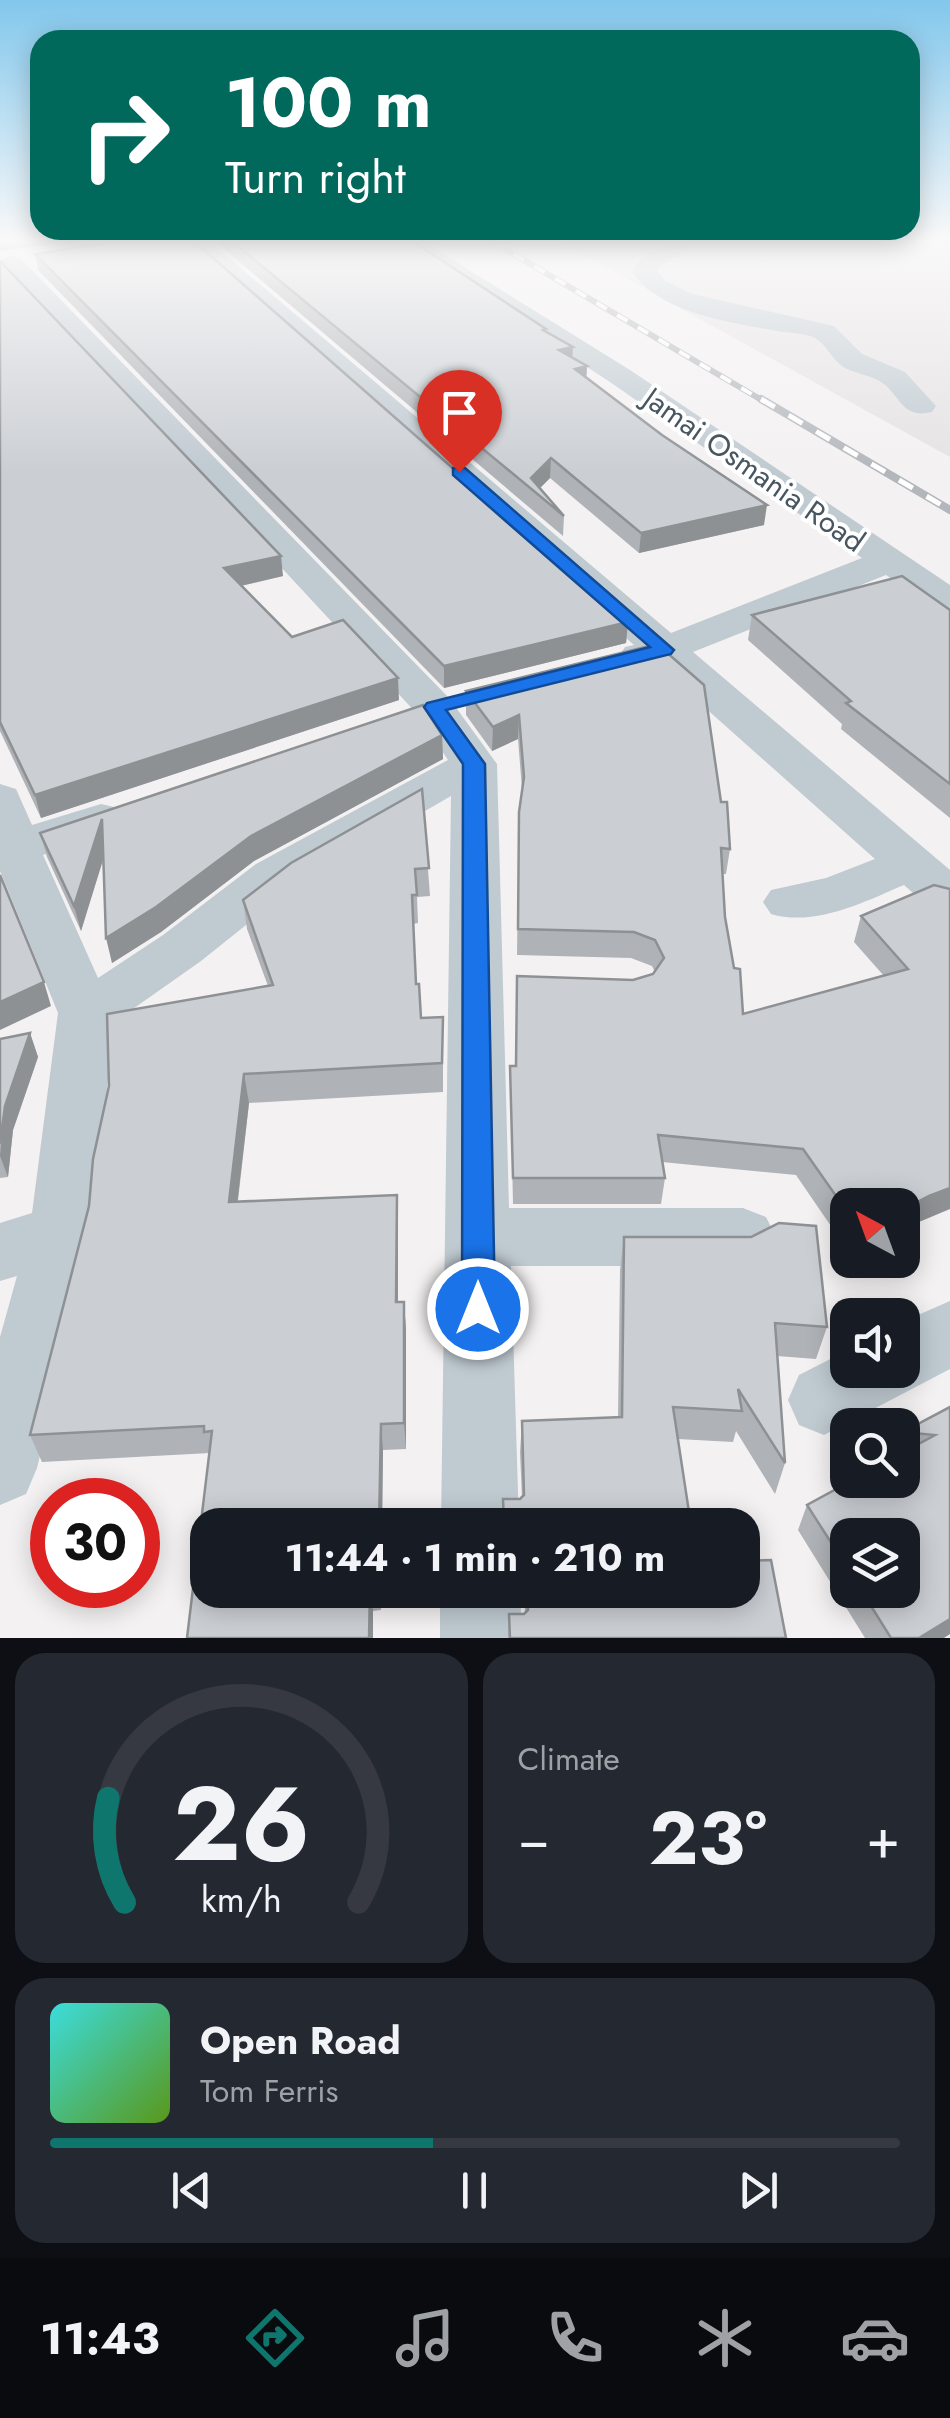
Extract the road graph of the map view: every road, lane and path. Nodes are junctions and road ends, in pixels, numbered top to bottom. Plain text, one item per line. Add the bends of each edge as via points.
1 (75, 318) edge
2 (284, 318) edge
3 (528, 318) edge
4 (754, 318) edge
5 (921, 406) dead end
6 (886, 562) junction
7 (950, 602) edge
8 (664, 650) junction
9 (606, 664) edge
10 (474, 764) junction
11 (142, 805) edge
12 (5, 833) edge
13 (911, 864) junction
14 (950, 898) edge
15 (789, 902) dead end
16 (475, 978) junction
17 (533, 979) edge
18 (86, 1012) junction
19 (62, 1233) junction
20 (743, 1236) edge
21 (478, 1237) junction
22 (0, 1252) edge
23 (950, 1333) edge
24 (920, 1349) edge
25 (0, 1468) edge
26 (480, 1508) edge
27 (480, 1608) edge
28 (481, 1638) edge

1 - 10 street via 434,708
2 - 8 street
3 - 6 street, Jamai Osmania Road
4 - 5 street via 824,332 852,360 895,378
6 - 7 street, Jamai Osmania Road
6 - 8 street
8 - 9 street
8 - 13 street
10 - 16 street
10 - 18 street via 274,876
11 - 12 street
12 - 18 street
13 - 14 street
13 - 15 street via 834,894
16 - 17 street
16 - 21 street
18 - 19 street
19 - 22 street
19 - 25 street
20 - 21 street
21 - 26 street
23 - 24 street
27 - 28 street

